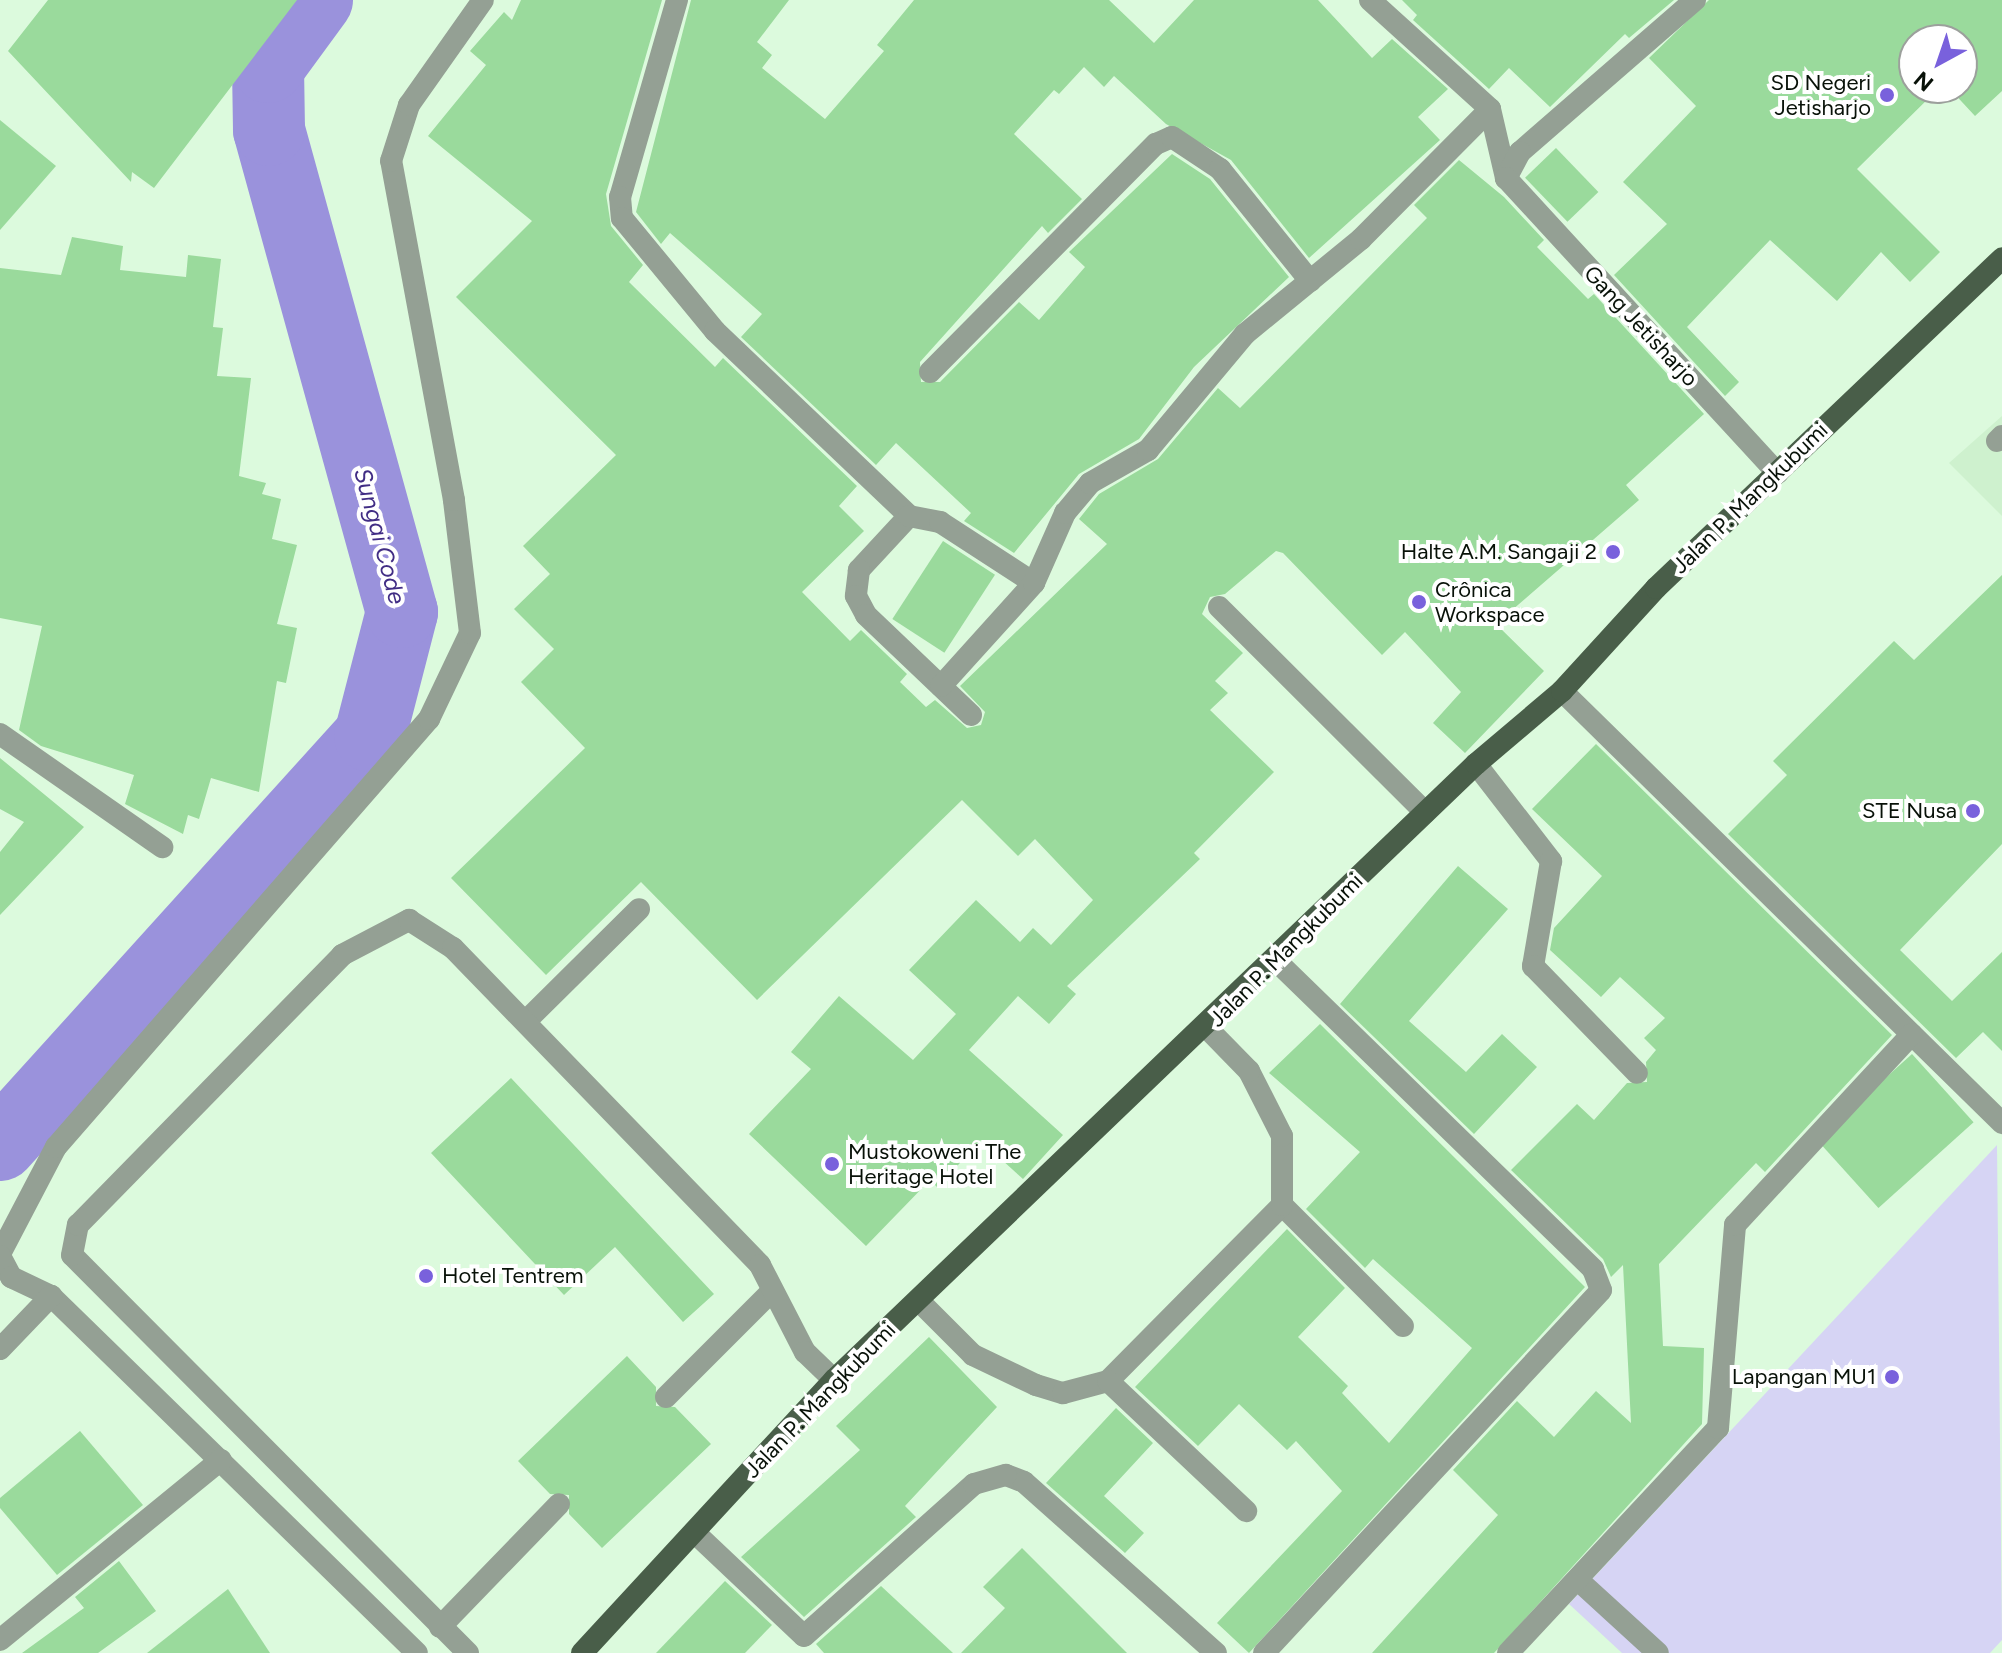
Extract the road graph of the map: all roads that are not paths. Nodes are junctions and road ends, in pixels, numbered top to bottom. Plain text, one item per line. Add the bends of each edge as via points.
1 (483, 0) edge
2 (677, 0) edge
3 (1370, 0) edge
4 (1695, 0) edge
5 (1490, 109) junction
6 (1506, 178) junction
7 (2002, 258) edge
8 (1310, 281) junction
9 (930, 372) dead end
10 (1777, 473) junction
11 (909, 516) junction
12 (1034, 583) junction
13 (1219, 607) dead end
14 (941, 686) junction
15 (1562, 691) junction
16 (971, 715) dead end
17 (0, 734) edge
18 (1476, 764) junction
19 (1425, 812) junction
20 (162, 847) dead end
21 (639, 909) dead end
22 (1275, 960) junction
23 (526, 1021) junction
24 (1207, 1028) junction
25 (1912, 1034) junction
26 (1637, 1073) dead end
27 (2002, 1123) edge
28 (1282, 1205) junction
29 (0, 1255) edge
30 (769, 1294) junction
31 (51, 1296) junction
32 (919, 1301) junction
33 (1403, 1326) dead end
34 (0, 1349) edge
35 (834, 1380) junction
36 (1108, 1381) junction
37 (666, 1397) dead end
38 (221, 1460) junction
39 (559, 1504) dead end
40 (1246, 1511) dead end
41 (694, 1532) junction
42 (1578, 1580) junction
43 (440, 1627) junction
44 (0, 1640) edge
45 (417, 1653) edge
46 (468, 1653) edge
47 (582, 1653) edge
48 (1216, 1653) edge
49 (1264, 1653) edge
50 (1508, 1653) edge
51 (1658, 1653) edge

1 - 29 street via 409,105 391,161 454,500 470,633 429,719 56,1147
2 - 11 street via 620,197 622,218 715,331
3 - 5 street
4 - 6 street via 1520,152
5 - 6 street, Gang Jetisharjo
5 - 8 street
6 - 10 street, Gang Jetisharjo
7 - 10 main road, Jalan P. Mangkubumi
8 - 9 street via 1220,169 1172,137 1156,144
8 - 12 street via 1245,334 1148,450 1090,483 1065,513
10 - 15 main road, Jalan P. Mangkubumi
11 - 12 street via 940,522
11 - 14 street via 859,570 856,596
12 - 14 street
13 - 19 street
14 - 16 street
15 - 18 main road, Jalan P. Mangkubumi
15 - 25 street
17 - 20 street
18 - 19 main road, Jalan P. Mangkubumi
18 - 26 street via 1551,861 1533,966
19 - 22 main road, Jalan P. Mangkubumi
21 - 23 street
22 - 24 main road, Jalan P. Mangkubumi
22 - 49 street via 1593,1269 1601,1290
23 - 30 street via 760,1265
23 - 43 street via 453,948 409,920 378,935 342,955 78,1225 72,1255
24 - 28 street via 1249,1071 1282,1136
24 - 32 main road, Jalan P. Mangkubumi
25 - 27 street
25 - 42 street via 1735,1225 1718,1428
28 - 33 street
28 - 36 street
29 - 31 street via 11,1277
30 - 35 street via 805,1352
30 - 37 street
31 - 34 street
31 - 38 street
32 - 35 main road, Jalan P. Mangkubumi
32 - 36 street via 973,1355 1036,1385 1063,1393
35 - 41 main road, Jalan P. Mangkubumi
36 - 40 street
38 - 44 street
38 - 45 street
39 - 43 street
41 - 47 main road, Jalan P. Mangkubumi
41 - 48 street via 804,1636 974,1484 1006,1475 1024,1482
42 - 50 street
42 - 51 street
43 - 46 street

